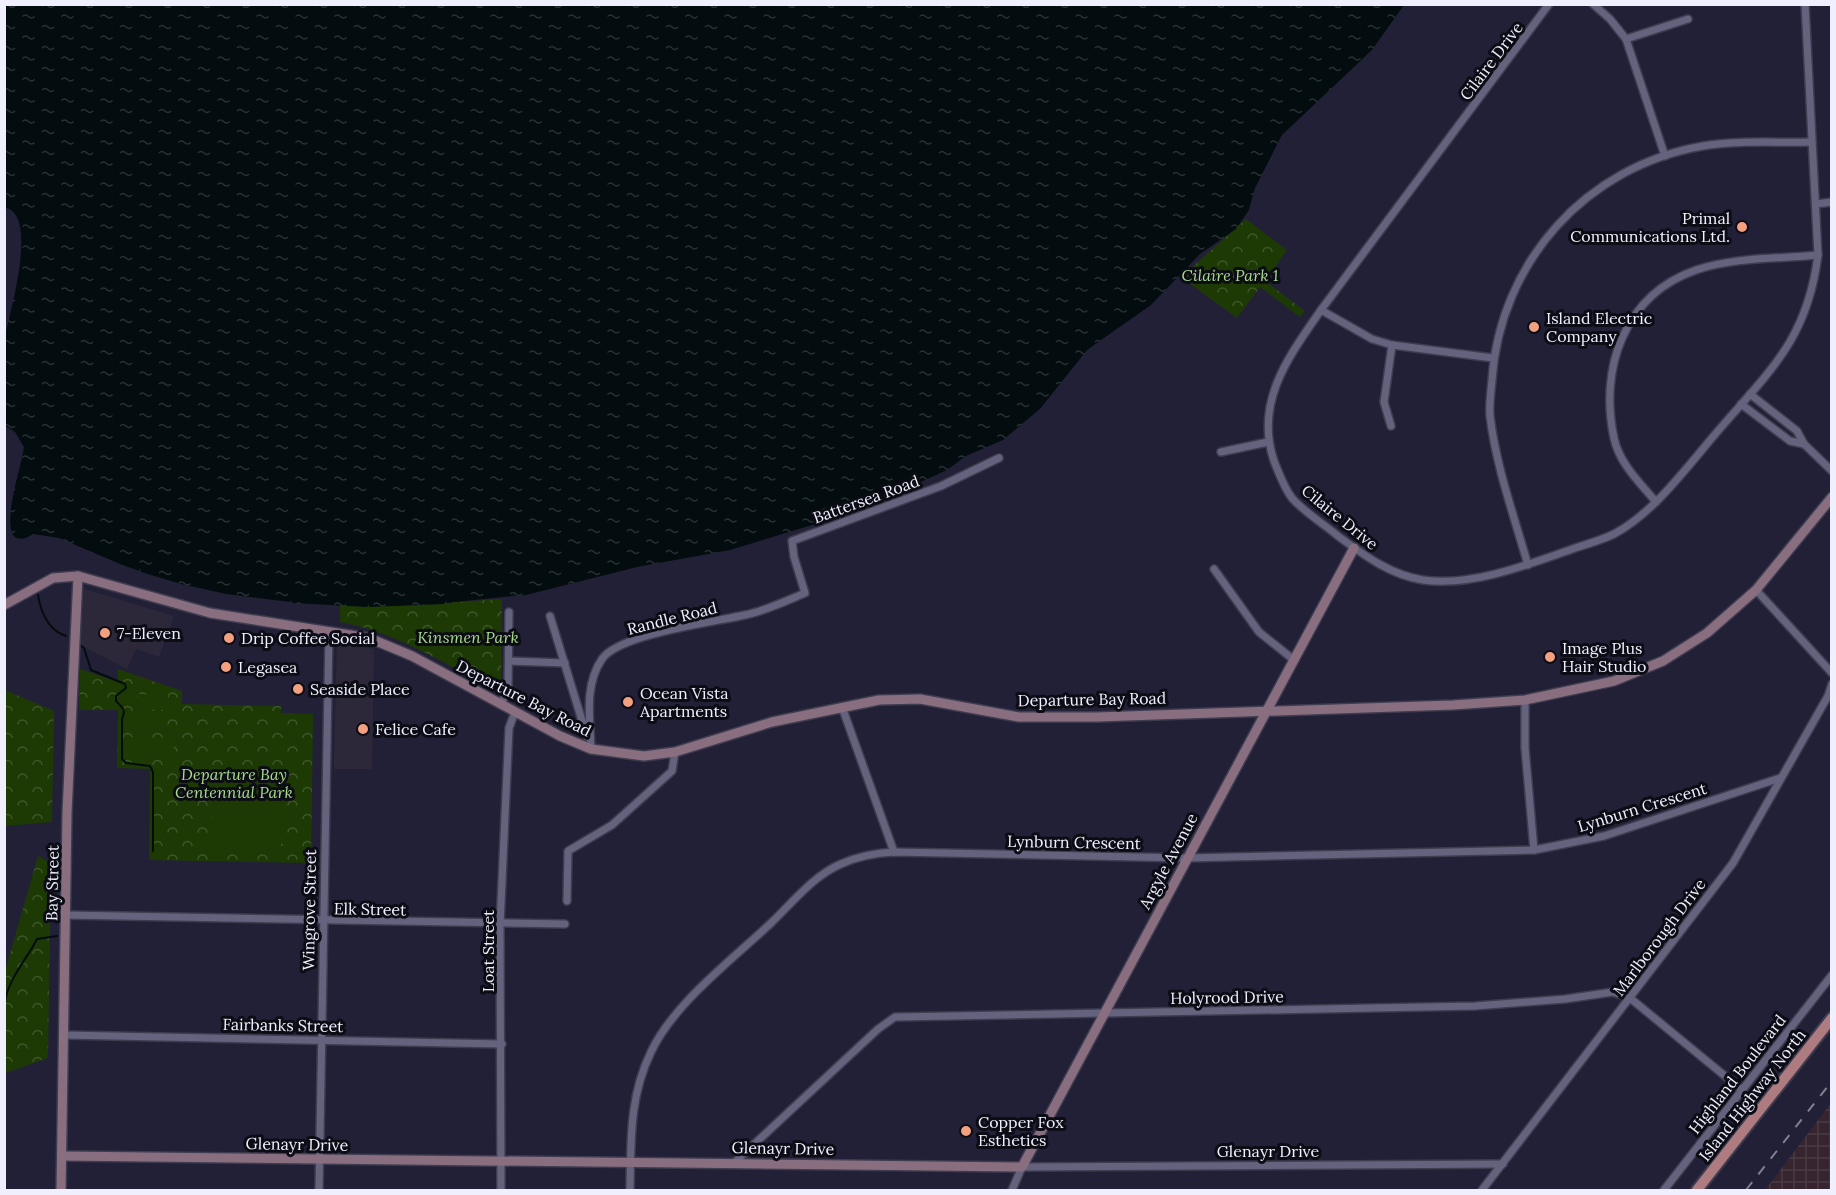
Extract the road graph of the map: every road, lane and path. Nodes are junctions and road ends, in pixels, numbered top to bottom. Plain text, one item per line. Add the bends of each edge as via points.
1 (1550, 4) edge
2 (1593, 4) edge
3 (1805, 4) edge
4 (1688, 19) dead end
5 (1626, 39) junction
6 (1811, 142) junction
7 (1665, 156) junction
8 (1832, 202) edge
9 (1816, 204) junction
10 (1818, 255) junction
11 (1321, 310) junction
12 (1392, 345) junction
13 (1493, 358) junction
14 (1750, 394) junction
15 (1742, 404) junction
16 (1391, 426) dead end
17 (1268, 442) junction
18 (1804, 444) junction
19 (1221, 453) dead end
20 (999, 458) dead end
21 (1832, 471) edge
22 (1832, 497) edge
23 (1656, 502) junction
24 (1354, 548) junction
25 (1528, 565) junction
26 (1214, 569) dead end
27 (78, 576) junction
28 (1756, 590) junction
29 (806, 593) joint
30 (7, 602) edge
31 (508, 612) dead end
32 (550, 616) dead end
33 (329, 631) junction
34 (1294, 660) junction
35 (509, 662) junction
36 (565, 663) junction
37 (1832, 673) edge
38 (1832, 684) edge
39 (1526, 700) junction
40 (501, 705) junction
41 (842, 707) junction
42 (1266, 710) junction
43 (515, 712) junction
44 (591, 749) junction
45 (675, 752) junction
46 (1780, 778) junction
47 (1534, 850) junction
48 (894, 852) junction
49 (1186, 858) junction
50 (567, 901) dead end
51 (66, 915) junction
52 (322, 922) junction
53 (565, 924) dead end
54 (501, 925) junction
55 (1832, 975) edge
56 (1630, 998) junction
57 (1102, 1013) junction
58 (1832, 1018) edge
59 (64, 1035) junction
60 (321, 1039) junction
61 (502, 1044) junction
62 (1742, 1090) junction
63 (62, 1156) junction
64 (319, 1159) junction
65 (501, 1162) junction
66 (734, 1162) junction
67 (630, 1163) junction
68 (1503, 1164) junction
69 (1022, 1167) junction
70 (61, 1191) edge
71 (319, 1191) edge
72 (501, 1191) edge
73 (630, 1191) edge
74 (1012, 1191) edge
75 (1482, 1191) edge
76 (1664, 1191) edge
77 (1697, 1191) edge

1 - 11 street, Cilaire Drive
2 - 5 street
3 - 6 street, Cilaire Drive
4 - 5 street
5 - 7 street
6 - 7 street via 1704,146
6 - 9 street, Cilaire Drive
7 - 13 street via 1630,168 1604,184 1557,225 1531,256 1504,310
8 - 9 street
9 - 10 street, Cilaire Drive
10 - 14 street, Cilaire Drive via 1814,284 1797,333
10 - 23 street via 1725,263 1695,271 1648,300 1628,325 1615,350 1609,388 1614,439 1629,470
11 - 12 street via 1372,339
11 - 17 street, Cilaire Drive via 1286,361 1273,390
12 - 13 street
12 - 16 street via 1384,402
13 - 25 street via 1490,414 1502,474
14 - 15 street, Cilaire Drive
14 - 18 street via 1797,430
15 - 18 street via 1790,441
15 - 23 street, Cilaire Drive
17 - 19 street
17 - 24 street, Cilaire Drive via 1292,498
18 - 21 street
20 - 29 street, Battersea Road via 941,486 792,541
22 - 28 street, Departure Bay Road
23 - 25 street, Cilaire Drive via 1614,534
24 - 25 street, Cilaire Drive via 1383,566 1424,580 1459,580
24 - 34 street, Argyle Avenue
26 - 34 street via 1259,632
27 - 30 street, Departure Bay Road via 53,578
27 - 33 street, Departure Bay Road via 210,613
27 - 51 street, Bay Street
28 - 37 street
28 - 39 street, Departure Bay Road via 1707,633 1662,661 1614,681
29 - 44 street, Randle Road via 747,615 694,623 622,644 603,657 593,676 589,702
31 - 35 street
32 - 36 street
33 - 40 street, Departure Bay Road via 382,642
33 - 52 street, Wingrove Street
34 - 42 street, Argyle Avenue
35 - 36 street
35 - 40 street via 508,688
36 - 44 street
38 - 46 street, Marlborough Drive
39 - 42 street, Departure Bay Road
39 - 47 street via 1525,748
40 - 43 street, Departure Bay Road
41 - 42 street, Departure Bay Road via 879,700 920,699 1019,717
41 - 45 street, Departure Bay Road via 772,722
41 - 48 street
42 - 49 street, Argyle Avenue
43 - 44 street, Departure Bay Road
43 - 54 street, Loat Street via 509,728
44 - 45 street, Departure Bay Road via 644,756
45 - 50 street via 672,771 612,825 568,851
46 - 47 street, Lynburn Crescent via 1604,836
46 - 56 street, Marlborough Drive via 1733,863
47 - 49 street, Lynburn Crescent
48 - 49 street, Lynburn Crescent
48 - 67 street, Lynburn Crescent via 872,853 839,864 814,882 668,1025 651,1051 640,1080 631,1115
49 - 57 street, Argyle Avenue
51 - 52 street, Elk Street
51 - 59 street, Bay Street
52 - 54 street, Elk Street
52 - 60 street, Wingrove Street
53 - 54 street, Elk Street
54 - 61 street, Loat Street
55 - 62 street, Highland Boulevard
56 - 57 street, Holyrood Drive via 1613,992 1475,1006
56 - 62 street
56 - 68 street, Marlborough Drive
57 - 66 street, Holyrood Drive via 895,1017
57 - 69 street, Argyle Avenue
58 - 77 main road, Island Highway North
59 - 60 street, Fairbanks Street
59 - 63 street, Bay Street
60 - 61 street, Fairbanks Street
60 - 64 street, Wingrove Street
61 - 65 street, Loat Street
62 - 76 street, Highland Boulevard
63 - 64 street, Glenayr Drive
63 - 70 street, Bay Street
64 - 65 street, Glenayr Drive
64 - 71 street, Wingrove Street
65 - 67 street, Glenayr Drive
65 - 72 street, Loat Street
66 - 67 street, Glenayr Drive
66 - 69 street, Glenayr Drive
67 - 73 street, Lynburn Crescent
68 - 69 street, Glenayr Drive
68 - 75 street, Marlborough Drive
69 - 74 street, Argyle Avenue

